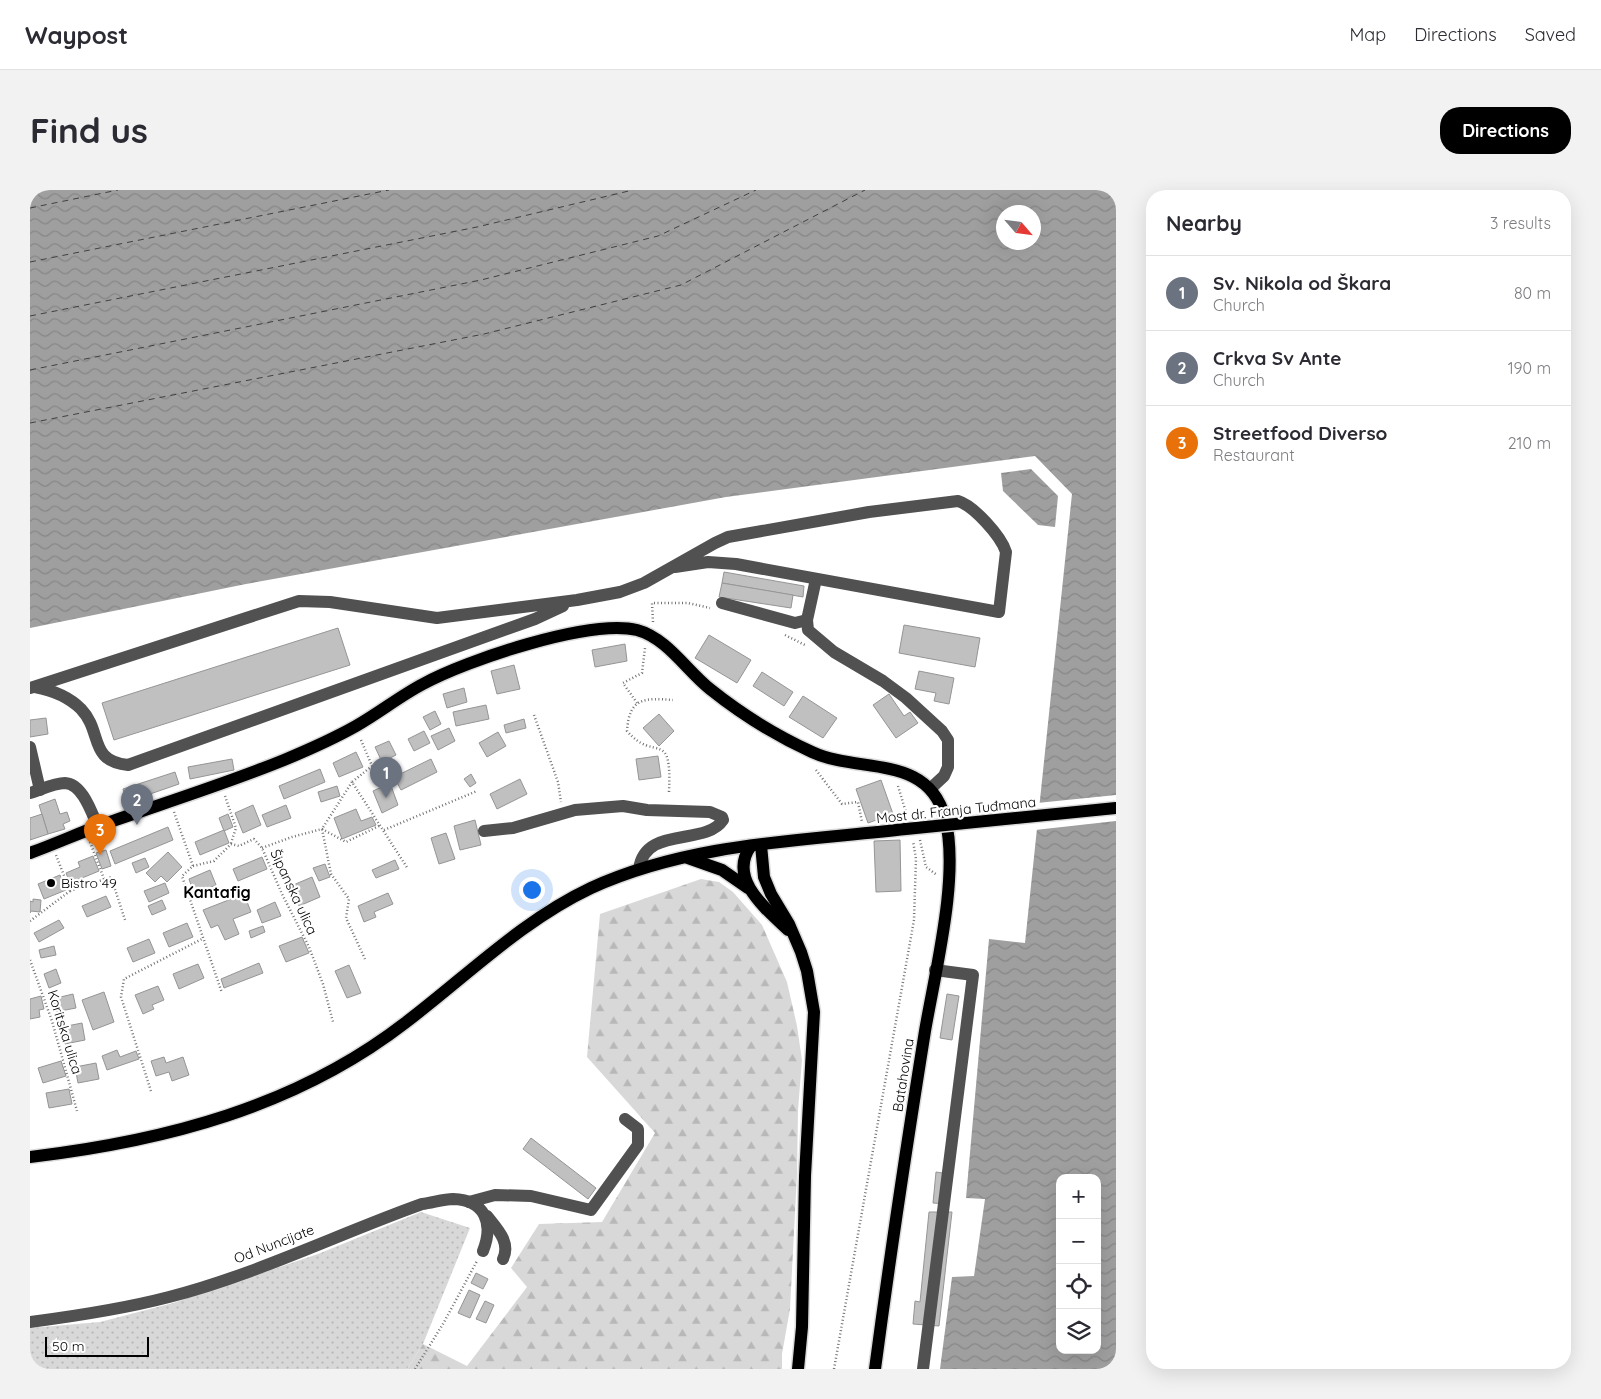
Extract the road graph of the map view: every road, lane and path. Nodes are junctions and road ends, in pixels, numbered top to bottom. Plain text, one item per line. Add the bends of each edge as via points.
1 (675, 567) junction
2 (816, 579) junction
3 (577, 600) junction
4 (652, 603) dead end
5 (722, 603) dead end
6 (807, 620) junction
7 (653, 625) dead end
8 (646, 646) dead end
9 (33, 688) edge
10 (673, 700) dead end
11 (636, 703) junction
12 (534, 715) dead end
13 (361, 740) dead end
14 (30, 747) edge
15 (816, 770) dead end
16 (352, 782) junction
17 (220, 783) junction
18 (898, 786) dead end
19 (930, 789) junction
20 (35, 791) edge
21 (477, 791) dead end
22 (669, 792) dead end
23 (170, 801) junction
24 (1116, 808) edge
25 (562, 814) junction
26 (914, 814) dead end
27 (907, 816) junction
28 (898, 818) dead end
29 (909, 821) dead end
30 (381, 825) junction
31 (862, 826) dead end
32 (92, 829) junction
33 (322, 829) junction
34 (384, 830) junction
35 (484, 831) dead end
36 (918, 832) dead end
37 (912, 840) dead end
38 (231, 844) junction
39 (52, 845) junction
40 (756, 845) junction
41 (262, 848) junction
42 (30, 853) edge
43 (683, 857) junction
44 (193, 866) junction
45 (408, 869) dead end
46 (639, 869) junction
47 (104, 880) junction
48 (949, 883) junction
49 (70, 891) junction
50 (752, 891) junction
51 (125, 920) dead end
52 (30, 921) edge
53 (793, 935) junction
54 (202, 939) junction
55 (365, 959) dead end
56 (30, 960) edge
57 (935, 970) junction
58 (222, 993) dead end
59 (333, 1022) dead end
60 (151, 1091) dead end
61 (77, 1111) dead end
62 (625, 1120) dead end
63 (30, 1157) edge
64 (469, 1202) junction
65 (486, 1216) junction
66 (483, 1251) joint
67 (502, 1259) dead end
68 (30, 1322) edge
69 (415, 1369) edge
70 (798, 1369) edge
71 (834, 1369) edge
72 (875, 1369) edge
73 (923, 1369) edge

1 - 2 street via 721,562
1 - 2 street via 714,543 744,533 958,501 994,531 1006,552 999,612
1 - 3 street via 620,592
2 - 6 street
3 - 9 street via 437,618 330,602 299,601
3 - 9 street via 535,619 128,765 116,764 101,754 82,710 48,690
4 - 7 path
5 - 6 street via 796,623
6 - 19 street via 808,630 817,639 883,681 942,731 948,740 948,767 944,776
8 - 11 path via 642,673 624,683
10 - 11 path via 647,698
11 - 22 path via 628,718 627,731 636,742 660,748 667,754
12 - 25 path via 558,782
13 - 16 path via 372,766
14 - 20 street
15 - 31 path via 842,804 858,802
16 - 30 path
16 - 33 path
17 - 19 main road via 283,760 355,727 443,674 544,639 578,632 628,629 662,643 714,692 812,752 839,761 903,771
17 - 23 main road
17 - 38 path via 236,828
18 - 27 path
19 - 48 main road, Batahovina via 945,818
20 - 32 street via 66,783 74,787 90,808
21 - 34 path
23 - 32 main road
23 - 44 path
24 - 40 main road, Most dr. Franja Tuđmana, bridge
25 - 35 street via 513,828
25 - 46 street via 623,806 710,812 722,817 723,820 713,829 678,836 651,847 644,853
26 - 27 path
27 - 28 path
27 - 29 path
30 - 33 path via 346,842
30 - 34 path
32 - 39 main road
32 - 47 path
33 - 41 path
33 - 55 path via 331,874 349,899 346,918
34 - 45 path
36 - 48 path via 926,867
37 - 71 path via 916,859 914,920
38 - 41 path, Šipanska ulica via 239,846 254,839
38 - 44 path via 214,861
39 - 42 main road
39 - 49 path
40 - 43 main road, Most dr. Franja Tuđmana
40 - 50 main road via 743,862 744,877
40 - 53 main road via 766,884
41 - 59 path, Šipanska ulica via 309,947
43 - 46 main road, Most dr. Franja Tuđmana
43 - 50 main road via 698,859 722,870
44 - 54 path via 182,876
46 - 63 main road, Most dr. Franja Tuđmana via 589,889 537,920 370,1048 292,1092 252,1109 162,1135
47 - 49 path
47 - 51 path via 111,877
48 - 57 main road, Batahovina
49 - 52 path
50 - 53 main road
53 - 70 main road via 807,971 814,1012
54 - 58 path
54 - 60 path via 124,979 122,997
56 - 61 path, Koritska ulica via 52,1021
57 - 72 main road, Batahovina via 896,1207
57 - 73 street via 973,975
62 - 64 street, Od Nuncijate via 638,1129 638,1145 591,1210 531,1196 495,1195
64 - 65 street
64 - 68 street, Od Nuncijate via 452,1199 422,1204 169,1298
65 - 66 street via 488,1227
65 - 67 street via 505,1242 506,1253
66 - 69 path

